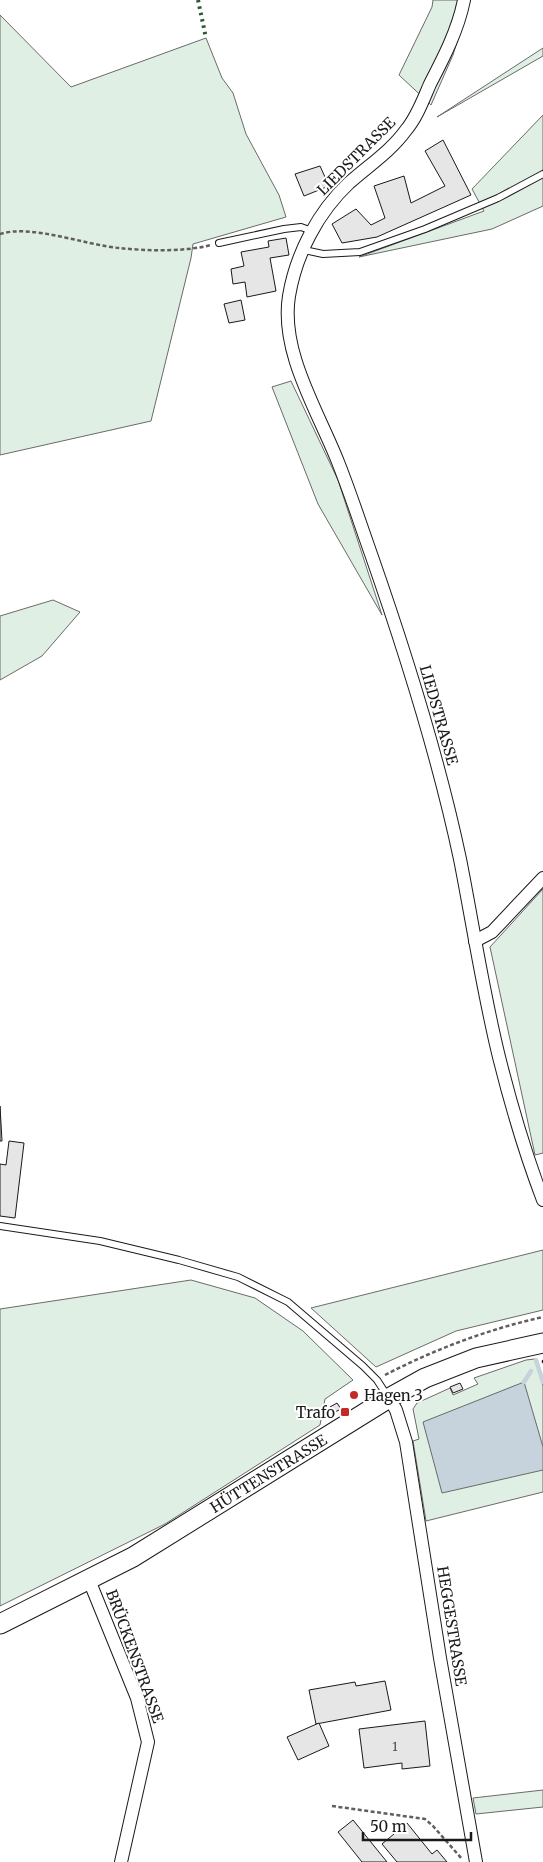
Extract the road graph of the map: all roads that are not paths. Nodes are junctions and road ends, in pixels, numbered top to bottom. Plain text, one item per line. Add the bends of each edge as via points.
1 (464, 0) edge
2 (543, 174) edge
3 (312, 231) junction
4 (219, 243) road end
5 (304, 250) junction
6 (543, 878) edge
7 (475, 941) junction
8 (543, 1200) edge
9 (0, 1226) edge
10 (543, 1343) edge
11 (389, 1398) junction
12 (89, 1580) junction
13 (0, 1624) edge
14 (121, 1862) edge
15 (476, 1862) edge

1 - 3 street, LIEDSTRASSE via 450,43 407,130 335,198
2 - 5 lane via 498,198 360,252 323,254
3 - 4 lane via 300,227 284,229
3 - 5 street, LIEDSTRASSE
5 - 7 street, LIEDSTRASSE via 289,294 289,336 391,611 422,712 458,850
6 - 7 street via 492,932
7 - 8 street, LIEDSTRASSE via 499,1057
9 - 11 lane via 100,1241 238,1277 288,1302 377,1380
10 - 11 main road, HÜTTENSTRASSE via 476,1358 425,1378
11 - 12 main road, HÜTTENSTRASSE via 175,1532
11 - 15 street, HEGGESTRASSE via 406,1442
12 - 13 main road, HÜTTENSTRASSE
12 - 14 street, BRÜCKENSTRASSE via 136,1698 148,1742

